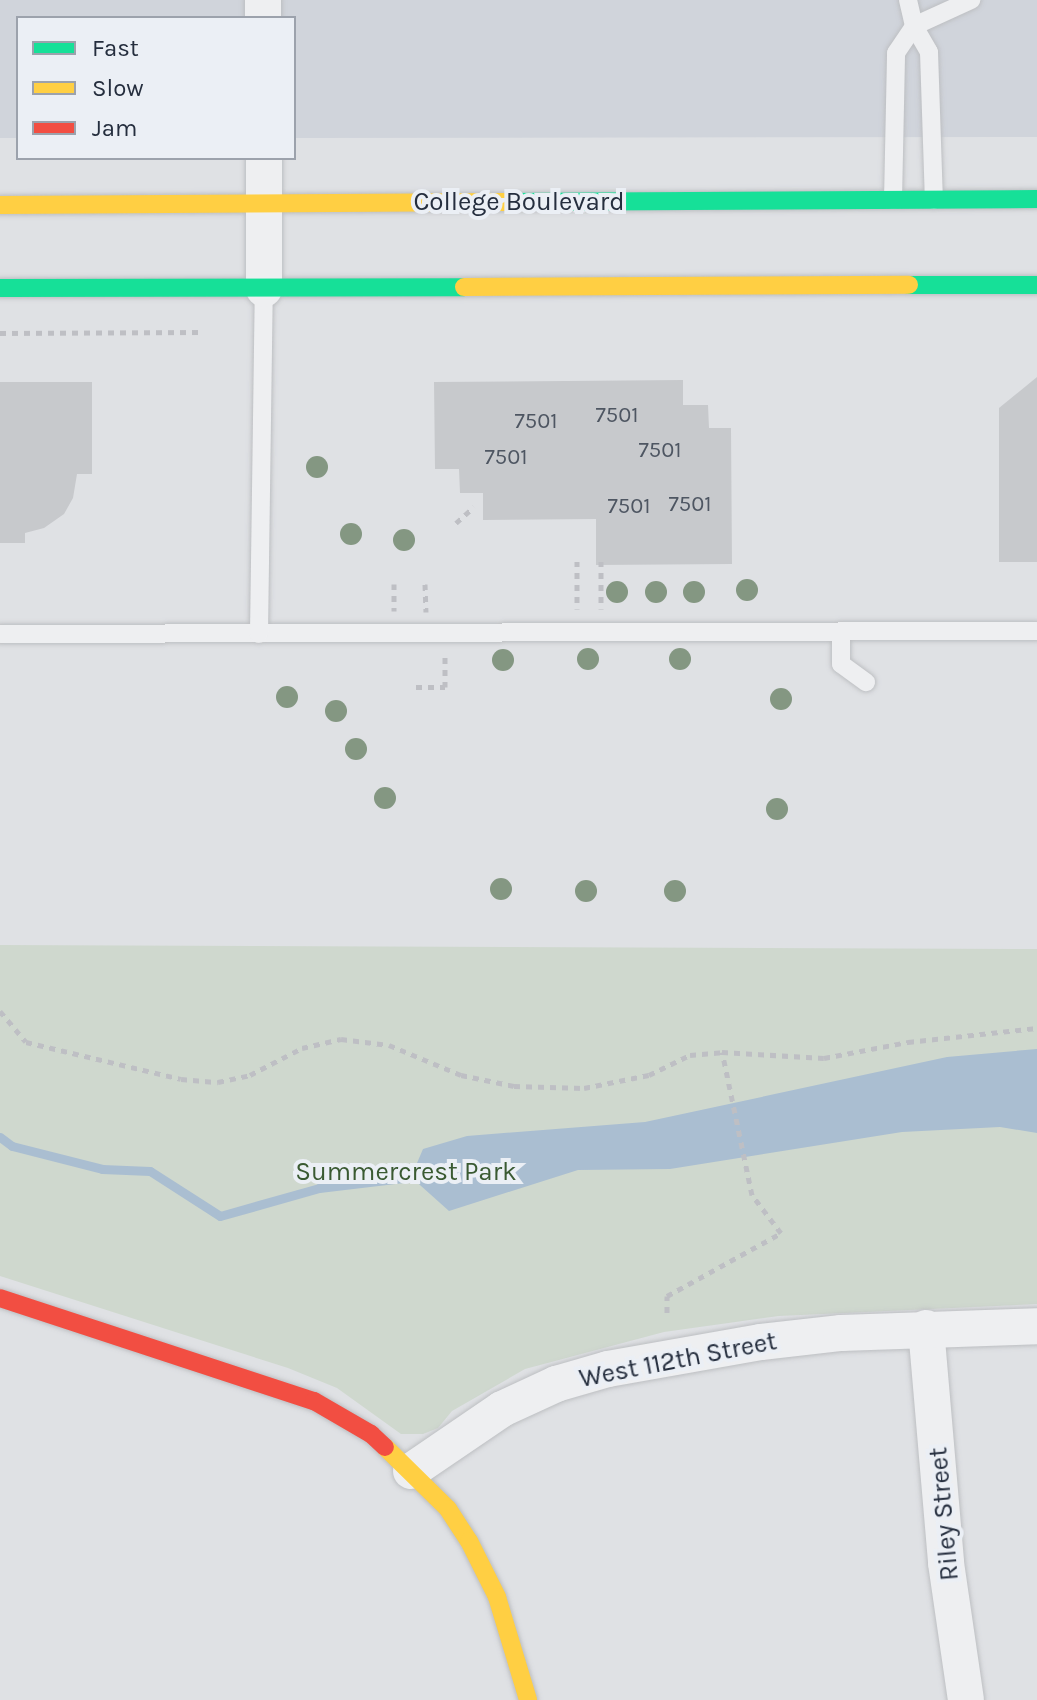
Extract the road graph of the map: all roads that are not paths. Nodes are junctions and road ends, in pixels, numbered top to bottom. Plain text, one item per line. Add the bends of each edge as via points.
1 (908, 0) edge
2 (971, 0) edge
3 (914, 26) junction
4 (264, 160) edge
5 (1037, 199) edge
6 (893, 200) junction
7 (934, 200) junction
8 (264, 204) junction
9 (0, 205) edge
10 (1037, 285) edge
11 (0, 288) edge
12 (264, 289) junction
13 (1037, 631) edge
14 (841, 632) junction
15 (0, 634) edge
16 (259, 634) junction
17 (866, 682) dead end
18 (0, 1298) edge
19 (1037, 1326) edge
20 (926, 1328) junction
21 (411, 1471) junction
22 (528, 1700) edge
23 (966, 1700) edge

1 - 3 lane
2 - 3 lane
3 - 6 lane via 896,53
3 - 7 lane via 929,52
4 - 8 street
5 - 7 main road, College Boulevard
6 - 7 main road, College Boulevard
6 - 8 main road, College Boulevard
8 - 9 main road, College Boulevard
8 - 12 street
10 - 12 main road
11 - 12 main road
12 - 16 lane
13 - 14 lane
14 - 16 lane
14 - 17 lane via 841,664
15 - 16 lane
18 - 21 main road via 314,1401 371,1434
19 - 20 street, West 112th Street
20 - 21 street, West 112th Street via 761,1342 608,1369 556,1384 502,1409
20 - 23 street, Riley Street via 946,1563
21 - 22 main road via 448,1509 469,1541 497,1597

